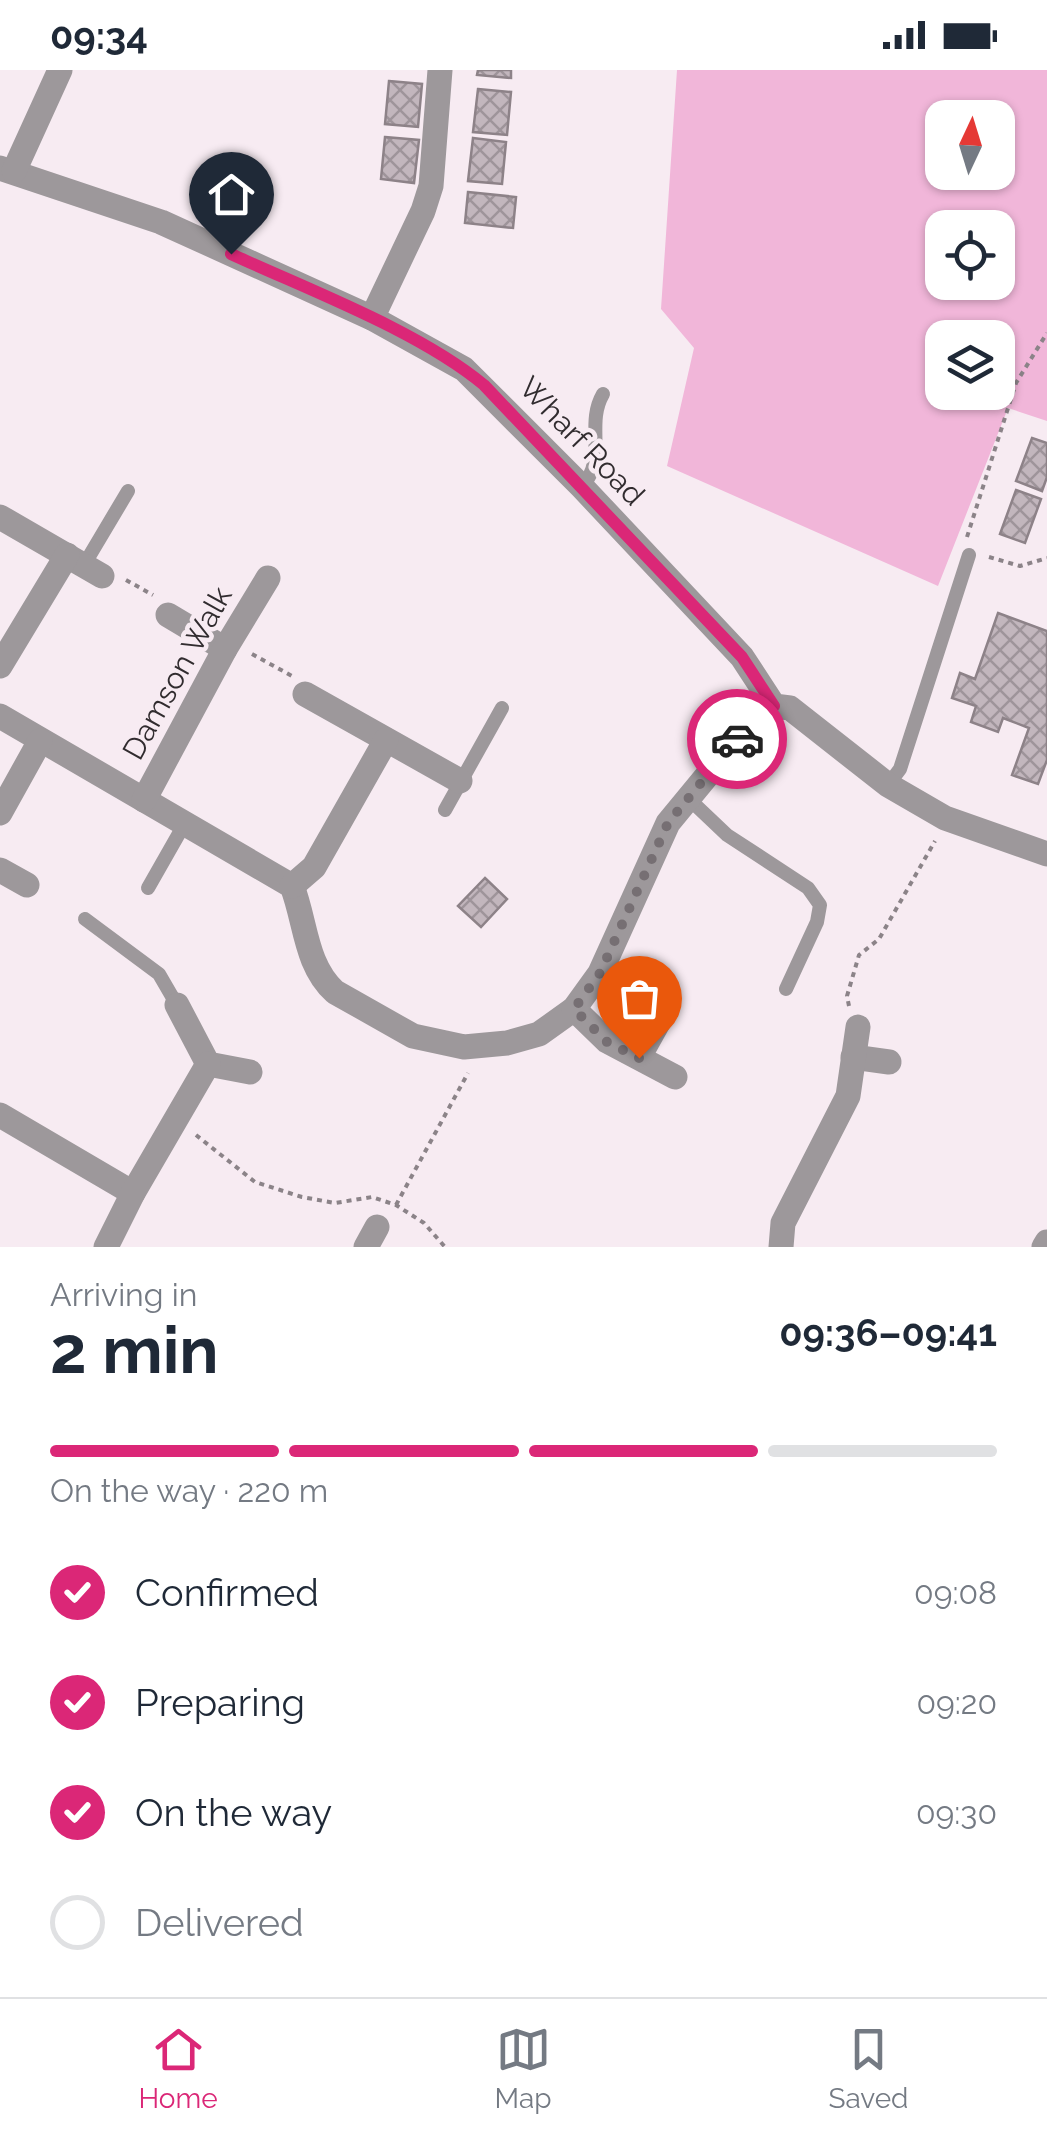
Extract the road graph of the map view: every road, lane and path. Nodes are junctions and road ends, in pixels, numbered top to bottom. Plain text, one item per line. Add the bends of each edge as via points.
1 (60, 70) edge
2 (440, 70) edge
3 (7, 170) edge
4 (372, 318) junction
5 (1047, 332) edge
6 (603, 394) dead end
7 (582, 487) junction
8 (128, 491) dead end
9 (0, 517) edge
10 (970, 553) junction
11 (1047, 558) edge
12 (85, 565) junction
13 (268, 578) dead end
14 (168, 616) joint
15 (225, 649) junction
16 (0, 666) edge
17 (304, 694) joint
18 (774, 706) junction
19 (502, 708) dead end
20 (0, 716) edge
21 (386, 740) junction
22 (40, 741) junction
23 (460, 781) junction
24 (888, 785) junction
25 (688, 798) junction
26 (144, 800) junction
27 (445, 810) dead end
28 (0, 814) edge
29 (945, 818) junction
30 (185, 824) junction
31 (1047, 854) edge
32 (0, 870) edge
33 (28, 885) dead end
34 (292, 886) junction
35 (148, 888) dead end
36 (85, 919) dead end
37 (786, 988) dead end
38 (177, 1005) joint
39 (574, 1009) junction
40 (658, 1024) dead end
41 (858, 1027) joint
42 (468, 1048) junction
43 (853, 1057) junction
44 (639, 1058) junction
45 (888, 1062) dead end
46 (208, 1064) junction
47 (250, 1072) dead end
48 (460, 1074) dead end
49 (675, 1077) dead end
50 (0, 1115) edge
51 (178, 1120) junction
52 (133, 1193) junction
53 (396, 1205) junction
54 (371, 1237) edge
55 (106, 1247) edge
56 (444, 1247) edge
57 (781, 1247) edge

1 - 3 street
2 - 4 street via 431,186
3 - 4 street, Wharf Road via 161,222
4 - 7 street, Wharf Road via 464,368
5 - 10 path via 1016,383 963,547
6 - 7 lane via 596,406 594,473
7 - 18 street, Wharf Road via 742,657
8 - 12 lane
9 - 12 street
10 - 11 path via 1020,566
10 - 24 lane via 900,769
12 - 14 path via 169,604
12 - 16 street
13 - 15 street, Damson Walk
14 - 15 street
15 - 17 path via 241,648 303,682
15 - 26 street, Damson Walk
17 - 21 street
18 - 24 street, Wharf Road via 790,708
18 - 25 street via 757,716
19 - 23 lane
20 - 22 street
21 - 23 street
21 - 34 street via 314,867
22 - 26 street
22 - 28 street
23 - 27 lane
24 - 29 street, Wharf Road
25 - 37 lane via 727,835 808,888 820,905
25 - 39 street via 668,823 600,973
26 - 30 street
29 - 31 street, Wharf Road
29 - 41 path via 879,938 860,955 847,996
30 - 34 street
30 - 35 lane
32 - 33 street
34 - 42 street via 324,982 413,1036
36 - 38 lane via 159,974
38 - 46 street
39 - 42 street via 539,1034
39 - 44 street via 607,1042
40 - 44 street
41 - 43 street
42 - 48 street
42 - 53 path via 468,1072
43 - 45 street
43 - 57 street via 848,1096 783,1223
44 - 49 street
46 - 47 street
46 - 51 street
50 - 52 street
51 - 52 street
51 - 53 path via 255,1182 335,1203 372,1197
52 - 55 street
53 - 54 path
53 - 56 path

